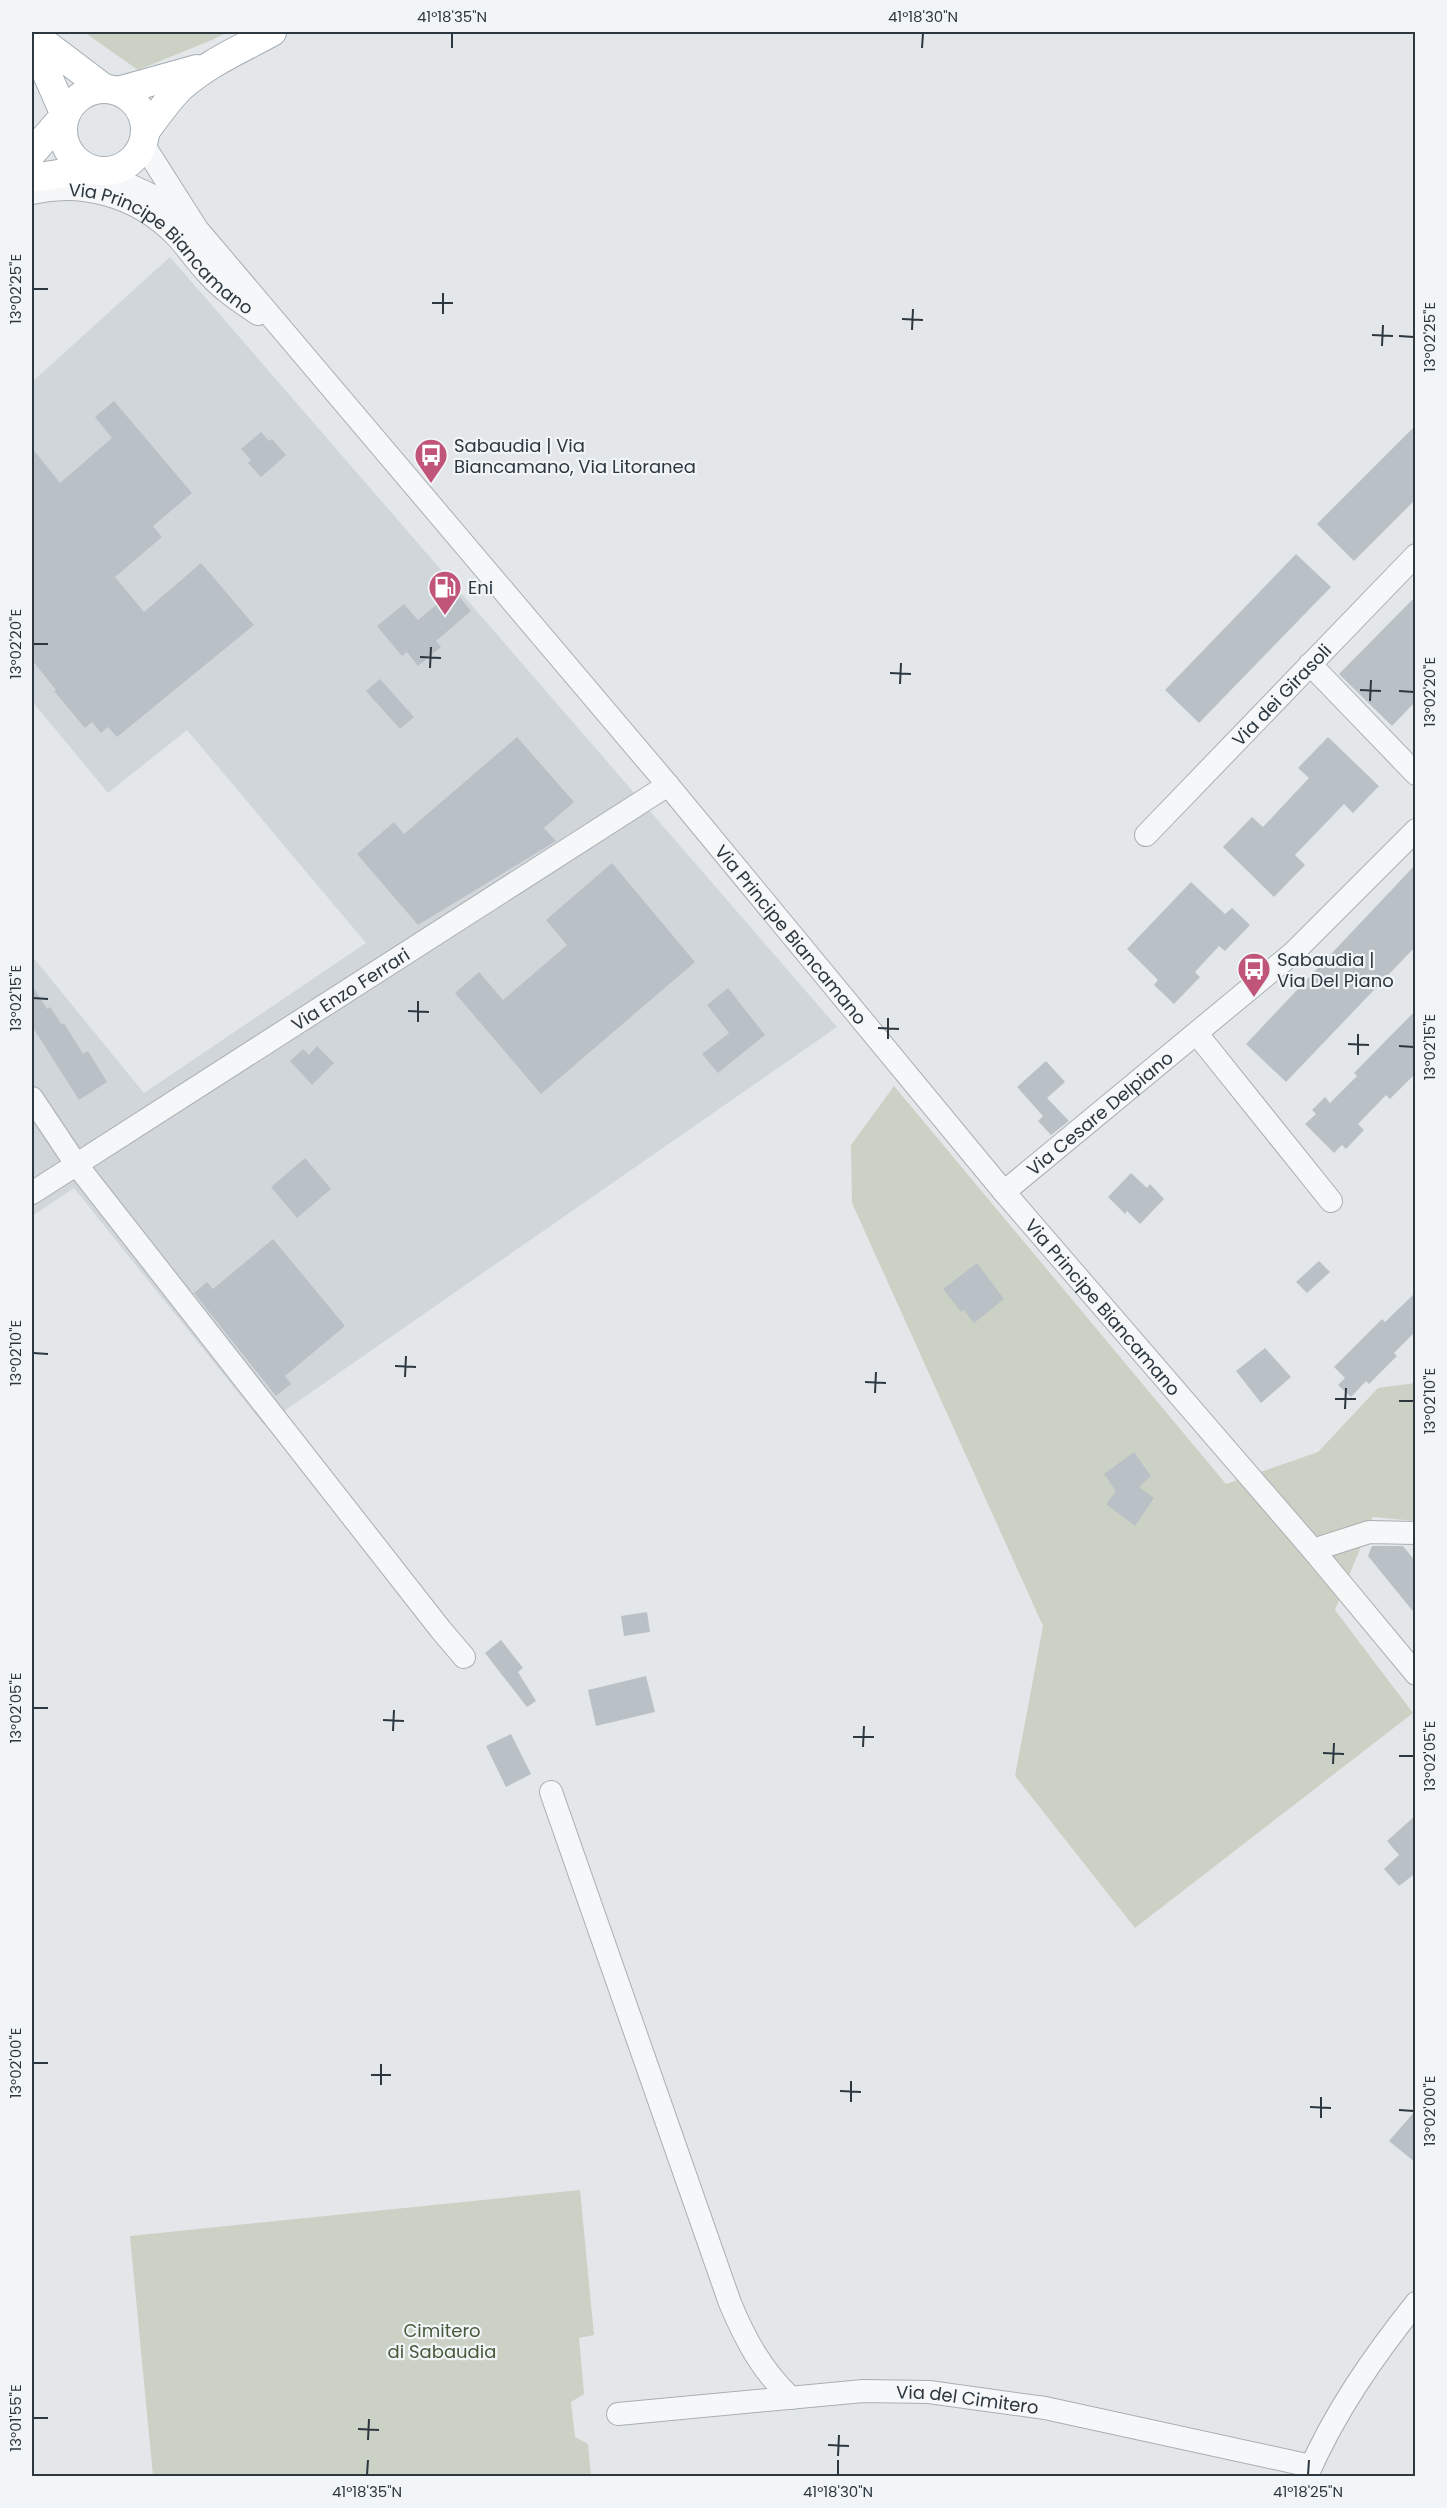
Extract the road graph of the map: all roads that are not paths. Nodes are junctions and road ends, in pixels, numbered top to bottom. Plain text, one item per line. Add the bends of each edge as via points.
1 (273, 32) edge
2 (32, 33) edge
3 (32, 40) edge
4 (211, 65) junction
5 (111, 90) junction
6 (65, 115) junction
7 (144, 138) junction
8 (32, 153) edge
9 (96, 170) junction
10 (32, 178) edge
11 (32, 193) edge
12 (197, 229) junction
13 (283, 331) junction
14 (1416, 555) edge
15 (1310, 664) junction
16 (1416, 774) edge
17 (668, 785) junction
18 (1416, 830) edge
19 (1146, 835) dead end
20 (1197, 1034) junction
21 (32, 1098) edge
22 (76, 1164) junction
23 (1004, 1192) junction
24 (32, 1193) edge
25 (1331, 1200) dead end
26 (1416, 1533) edge
27 (1313, 1550) junction
28 (464, 1657) dead end
29 (1416, 1674) edge
30 (551, 1792) dead end
31 (1416, 2303) edge
32 (791, 2398) junction
33 (618, 2414) dead end
34 (1309, 2471) edge

1 - 4 main road
2 - 5 main road via 64,60
3 - 6 main road
4 - 5 main road
4 - 7 main road via 178,90
5 - 6 main road via 92,90 71,105
5 - 7 main road via 138,107
6 - 8 main road
6 - 9 main road via 62,129 69,153 78,163
7 - 9 main road via 130,162 115,170
7 - 12 street, Via Principe Biancamano
9 - 10 main road
9 - 12 street, Via Principe Biancamano via 151,195
11 - 13 street, Via Principe Biancamano via 81,189 130,203 160,222 229,294
12 - 13 street, Via Principe Biancamano
13 - 17 street, Via Principe Biancamano
14 - 15 street, Via dei Girasoli
15 - 16 street
15 - 19 street, Via dei Girasoli
17 - 22 street, Via Enzo Ferrari
17 - 23 street, Via Principe Biancamano
18 - 20 street, Via Cesare Delpiano via 1302,945
20 - 23 street, Via Cesare Delpiano
20 - 25 street
21 - 22 street
22 - 24 street, Via Enzo Ferrari
22 - 28 street
23 - 27 street, Via Principe Biancamano
26 - 27 street via 1369,1532
27 - 29 street, Via Principe Biancamano
30 - 32 street via 729,2303 758,2360
31 - 34 street via 1357,2382
32 - 33 street, Via del Cimitero
32 - 34 street, Via del Cimitero via 894,2390 987,2398 1116,2423

